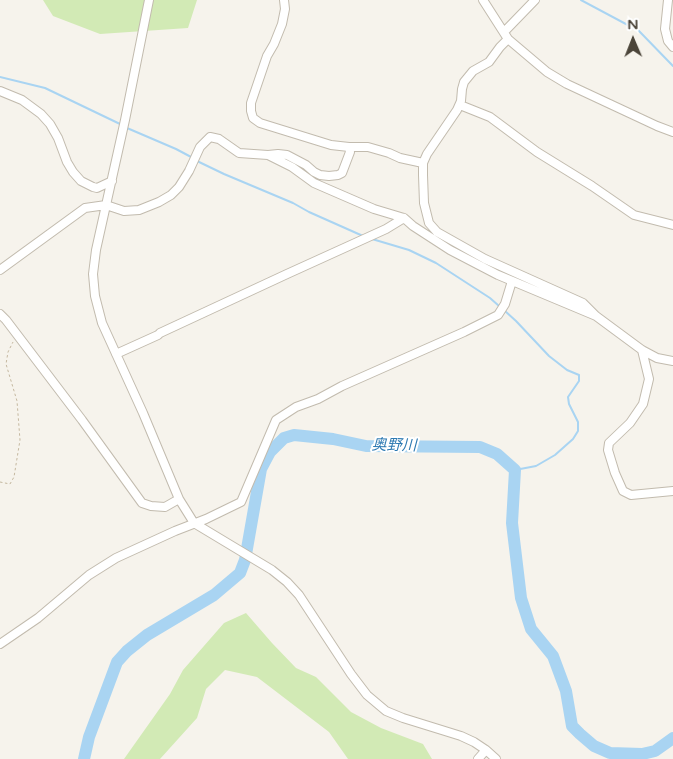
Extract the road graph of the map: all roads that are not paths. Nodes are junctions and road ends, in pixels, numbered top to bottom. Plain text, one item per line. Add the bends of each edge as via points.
1 (149, 0) edge
2 (284, 0) edge
3 (483, 0) edge
4 (535, 0) edge
5 (668, 0) edge
6 (506, 35) junction
7 (673, 47) edge
8 (0, 91) edge
9 (460, 104) junction
10 (673, 132) edge
11 (349, 147) junction
12 (268, 155) junction
13 (423, 163) junction
14 (112, 181) junction
15 (106, 205) junction
16 (404, 218) junction
17 (673, 225) edge
18 (0, 270) edge
19 (512, 281) junction
20 (0, 314) edge
21 (596, 316) junction
22 (642, 350) junction
23 (116, 354) junction
24 (673, 360) edge
25 (673, 491) edge
26 (180, 499) junction
27 (194, 523) junction
28 (0, 644) edge
29 (486, 750) junction
30 (478, 759) edge
31 (496, 759) edge

1 - 14 street
2 - 11 street via 282,24 266,56 250,102 253,118 331,145
3 - 6 street
4 - 6 street
5 - 7 street via 665,29
6 - 9 street via 489,62 473,71 464,82
6 - 10 street via 547,72 567,84
8 - 14 street via 22,100 41,114 50,124 67,162 81,181 97,188
9 - 13 street
9 - 17 street via 490,117 634,215
11 - 12 street via 342,173 329,176 320,175 287,155
11 - 13 street via 368,147
12 - 15 street via 239,153 219,139 210,137 200,147 171,196 139,210 124,211
12 - 16 street via 314,183
13 - 21 street via 426,214 437,232 485,259 582,303
14 - 15 street
15 - 18 street via 85,208
15 - 23 street via 95,258 94,289 102,323
16 - 19 street via 450,250
16 - 23 street via 374,235
19 - 21 street
19 - 27 street via 498,315 296,407 276,420 242,502
20 - 26 street via 142,503 165,507
21 - 22 street
22 - 24 street via 657,358
22 - 25 street via 649,379 643,404 630,423 609,443 608,450 623,491 631,495
23 - 26 street
26 - 27 street
27 - 28 street via 116,558
27 - 29 street via 287,582 367,695 386,711 461,736
29 - 30 street
29 - 31 street

